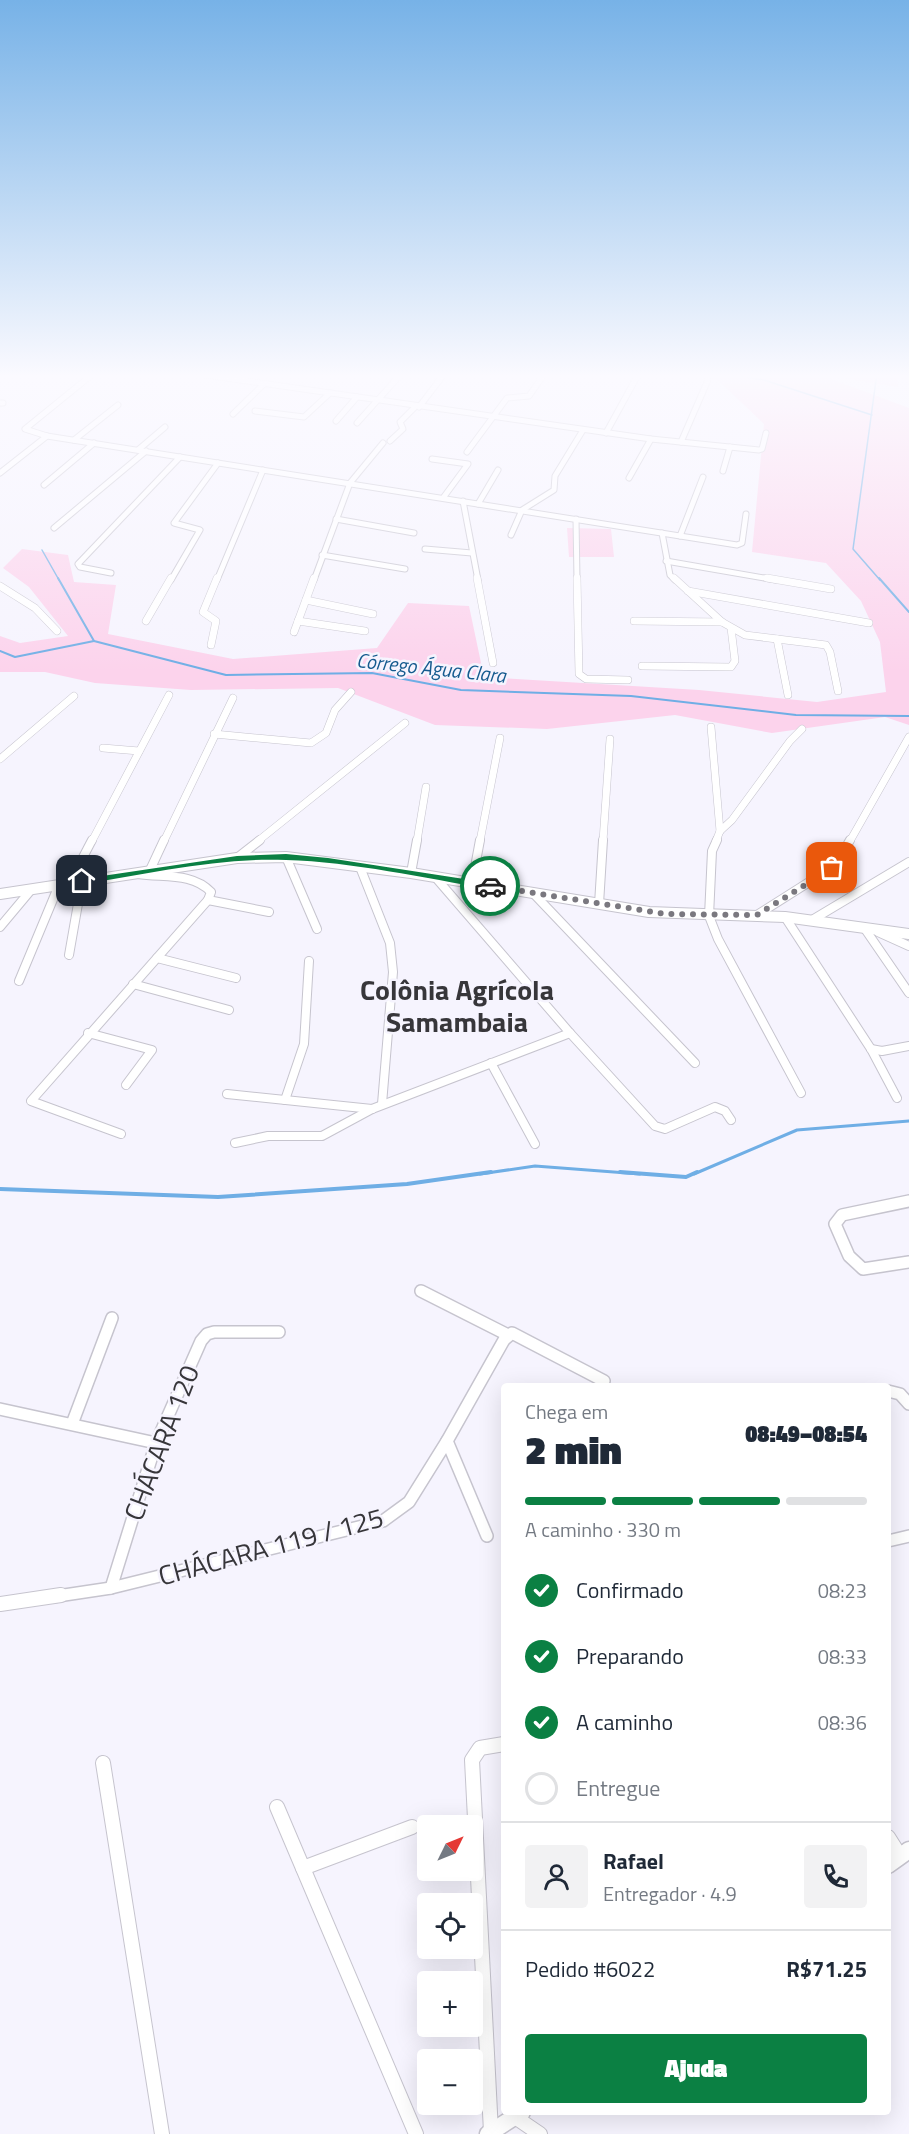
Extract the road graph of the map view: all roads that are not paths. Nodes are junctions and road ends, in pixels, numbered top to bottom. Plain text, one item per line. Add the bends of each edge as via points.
1 (58, 473) edge
2 (120, 473) edge
3 (165, 473) edge
4 (211, 473) edge
5 (262, 473) edge
6 (280, 473) edge
7 (359, 473) edge
8 (462, 473) edge
9 (496, 473) edge
10 (557, 473) edge
11 (631, 473) edge
12 (703, 477) dead end
13 (628, 478) dead end
14 (350, 483) junction
15 (44, 484) dead end
16 (443, 498) junction
17 (464, 501) junction
18 (478, 504) junction
19 (522, 510) junction
20 (746, 514) dead end
21 (336, 519) junction
22 (576, 519) junction
23 (54, 528) dead end
24 (414, 533) dead end
25 (662, 533) junction
26 (511, 535) dead end
27 (680, 536) junction
28 (424, 549) dead end
29 (472, 553) junction
30 (322, 555) junction
31 (666, 561) junction
32 (405, 569) dead end
33 (111, 573) dead end
34 (0, 586) edge
35 (831, 589) dead end
36 (687, 591) junction
37 (306, 600) junction
38 (373, 614) dead end
39 (146, 621) dead end
40 (298, 621) junction
41 (634, 621) dead end
42 (722, 622) junction
43 (869, 623) dead end
44 (731, 628) junction
45 (57, 631) dead end
46 (365, 631) dead end
47 (294, 632) dead end
48 (777, 639) junction
49 (211, 645) dead end
50 (493, 663) dead end
51 (642, 666) dead end
52 (628, 680) dead end
53 (838, 691) dead end
54 (351, 692) dead end
55 (169, 695) dead end
56 (788, 695) dead end
57 (74, 696) dead end
58 (233, 698) dead end
59 (405, 723) dead end
60 (711, 727) dead end
61 (802, 729) dead end
62 (214, 734) junction
63 (909, 737) edge
64 (500, 738) dead end
65 (610, 739) dead end
66 (103, 748) dead end
67 (139, 751) junction
68 (0, 759) edge
69 (426, 787) dead end
70 (720, 831) junction
71 (286, 857) junction
72 (237, 858) junction
73 (909, 862) edge
74 (360, 867) junction
75 (150, 870) junction
76 (132, 873) junction
77 (411, 873) junction
78 (436, 878) junction
79 (82, 881) junction
80 (472, 883) junction
81 (64, 884) junction
82 (31, 890) junction
83 (533, 893) junction
84 (0, 894) edge
85 (208, 900) junction
86 (599, 904) junction
87 (269, 912) dead end
88 (757, 915) junction
89 (709, 916) junction
90 (785, 917) junction
91 (812, 920) junction
92 (0, 927) edge
93 (317, 929) dead end
94 (865, 929) junction
95 (876, 931) junction
96 (909, 934) edge
97 (909, 946) edge
98 (69, 955) dead end
99 (157, 958) junction
100 (309, 961) dead end
101 (236, 978) dead end
102 (19, 981) dead end
103 (133, 984) junction
104 (909, 993) edge
105 (229, 1010) dead end
106 (88, 1033) junction
107 (570, 1033) junction
108 (909, 1046) edge
109 (871, 1049) junction
110 (491, 1063) junction
111 (695, 1063) dead end
112 (126, 1085) dead end
113 (227, 1094) dead end
114 (801, 1094) dead end
115 (897, 1098) dead end
116 (285, 1100) junction
117 (382, 1104) junction
118 (372, 1109) junction
119 (731, 1120) dead end
120 (122, 1134) dead end
121 (235, 1143) dead end
122 (535, 1144) dead end
123 (909, 1201) edge
124 (909, 1262) edge
125 (421, 1291) dead end
126 (112, 1318) dead end
127 (279, 1332) dead end
128 (510, 1334) junction
129 (604, 1381) dead end
130 (891, 1391) edge
131 (909, 1404) edge
132 (0, 1409) edge
133 (72, 1424) junction
134 (447, 1441) junction
135 (156, 1443) junction
136 (487, 1536) dead end
137 (909, 1536) edge
138 (891, 1540) edge
139 (111, 1588) junction
140 (0, 1604) edge
141 (501, 1744) edge
142 (103, 1763) dead end
143 (277, 1807) dead end
144 (412, 1827) dead end
145 (891, 1842) edge
146 (899, 1857) edge
147 (303, 1868) junction
148 (517, 2115) edge
149 (520, 2115) edge
150 (490, 2133) edge
151 (162, 2134) edge
152 (416, 2134) edge
153 (540, 2134) edge

1 - 15 street
2 - 23 street
3 - 33 street via 78,564
4 - 39 street via 174,523 200,530
5 - 49 street via 203,612 216,621
6 - 14 street
7 - 14 street
8 - 16 street
9 - 18 street
10 - 19 street via 554,490
11 - 13 street
12 - 27 street
14 - 16 street
14 - 21 street
16 - 17 street
17 - 18 street
17 - 29 street
18 - 19 street
19 - 22 street
19 - 26 street
20 - 27 street via 741,545
21 - 24 street
21 - 30 street
22 - 25 street
22 - 52 street via 579,674 586,679
25 - 27 street
25 - 31 street
28 - 29 street
29 - 50 street
30 - 32 street
30 - 37 street
31 - 35 street
31 - 36 street via 670,575
34 - 45 street via 35,608
36 - 42 street
36 - 43 street
37 - 38 street
37 - 40 street
40 - 46 street
40 - 47 street
41 - 42 street
42 - 44 street
44 - 48 street via 745,635
44 - 51 street via 735,661 731,666
48 - 53 street via 826,645 831,652
48 - 56 street
54 - 62 street via 334,711 329,731 311,743
55 - 67 street
57 - 68 street
58 - 62 street
59 - 72 street
60 - 70 street
61 - 70 street
62 - 75 street
63 - 88 street via 836,865
64 - 80 street
65 - 86 street
66 - 67 street
67 - 81 street
69 - 77 street
70 - 89 street via 712,851
71 - 72 street
71 - 74 street
71 - 93 street
72 - 75 street
73 - 91 street
74 - 77 street
74 - 117 street via 392,956
75 - 76 street
76 - 79 street
76 - 85 street via 198,882 211,892
77 - 78 street
78 - 80 street
78 - 107 street
79 - 81 street
79 - 98 street
80 - 83 street
81 - 82 street
81 - 102 street
82 - 84 street
82 - 92 street
83 - 86 street
83 - 111 street
85 - 87 street
85 - 99 street
86 - 89 street
88 - 89 street
88 - 90 street
89 - 114 street
90 - 91 street
90 - 109 street
91 - 94 street
94 - 95 street
94 - 104 street
95 - 96 street
95 - 97 street
99 - 101 street
99 - 103 street
100 - 116 street via 304,1044
103 - 105 street
103 - 106 street
106 - 112 street via 152,1050
106 - 120 street via 32,1101
107 - 110 street
107 - 119 street via 660,1129 711,1108 725,1111
108 - 109 street
109 - 115 street
110 - 117 street
110 - 122 street
113 - 116 street
116 - 118 street
117 - 118 street
118 - 121 street via 322,1136 268,1136
123 - 124 street via 842,1215 835,1224 858,1267
125 - 128 street
126 - 133 street
127 - 135 street, CHÁCARA 120 via 207,1334
128 - 129 street
128 - 134 street, CHÁCARA 119 / 125
130 - 131 street
132 - 133 street
133 - 135 street
134 - 136 street
134 - 139 street, CHÁCARA 119 / 125 via 409,1502 383,1521
135 - 139 street, CHÁCARA 120
137 - 138 street
139 - 140 street, CHÁCARA 119 / 125
141 - 150 street via 479,1747 472,1760
142 - 151 street
143 - 147 street
144 - 147 street
145 - 146 street
147 - 152 street
148 - 150 street
149 - 153 street

